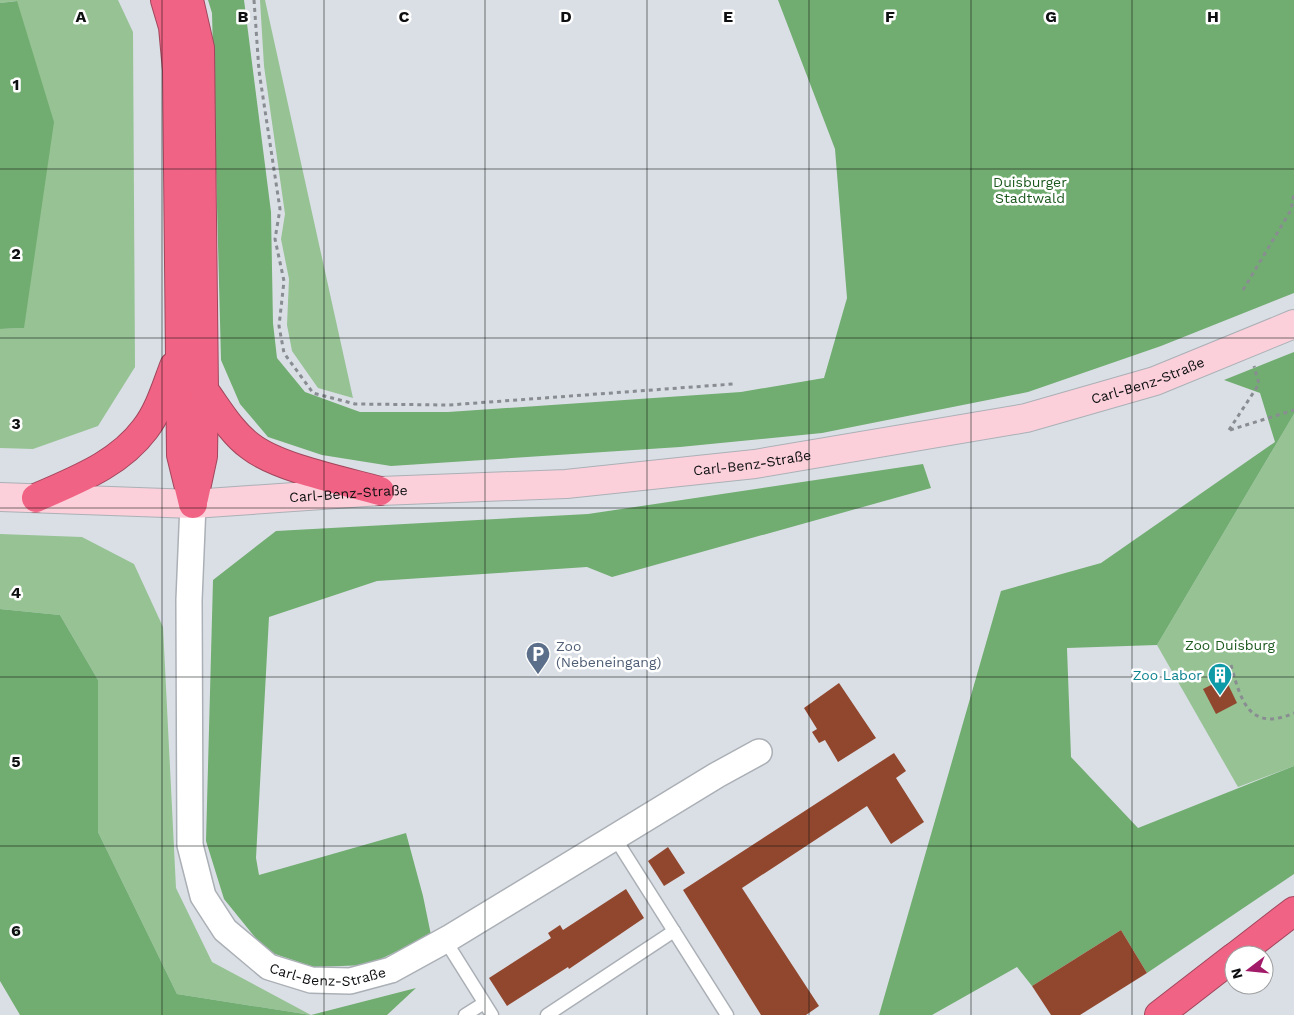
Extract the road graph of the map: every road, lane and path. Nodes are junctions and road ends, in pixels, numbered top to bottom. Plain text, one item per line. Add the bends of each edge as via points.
1 (165, 0) edge
2 (189, 0) edge
3 (254, 0) edge
4 (1294, 192) edge
5 (1243, 290) dead end
6 (1294, 324) edge
7 (1247, 344) junction
8 (179, 353) junction
9 (733, 384) dead end
10 (204, 390) junction
11 (1294, 410) edge
12 (380, 491) junction
13 (0, 497) edge
14 (36, 498) junction
15 (192, 504) junction
16 (1231, 665) dead end
17 (1294, 713) edge
18 (759, 752) dead end
19 (615, 838) junction
20 (1294, 911) edge
21 (674, 931) junction
22 (445, 940) junction
23 (1249, 945) edge
24 (1224, 965) edge
25 (484, 1003) junction
26 (465, 1015) edge
27 (492, 1015) edge
28 (547, 1015) edge
29 (727, 1015) edge
30 (1159, 1015) edge

1 - 8 highway via 173,27 177,70
2 - 10 highway via 200,48
3 - 9 path via 259,70 280,209 275,239 284,281 279,326 284,354 313,393 355,404 449,405
4 - 5 path via 1291,210
6 - 7 main road, Carl-Benz-Straße
7 - 11 path via 1259,384 1229,430
7 - 12 main road, Carl-Benz-Straße via 1155,381 1026,418 869,445 755,464 566,484
8 - 14 highway via 161,400 146,428 131,445 102,468
8 - 15 highway via 181,456
10 - 12 highway via 228,424 249,446 269,459
10 - 15 highway via 203,456
12 - 15 main road, Carl-Benz-Straße
13 - 14 main road, Carl-Benz-Straße
14 - 15 main road, Carl-Benz-Straße
15 - 22 street, Carl-Benz-Straße via 190,846 203,896 225,930 269,966 311,980 350,981 391,970
16 - 17 path via 1238,689 1247,708 1255,716 1266,720
18 - 19 street, Carl-Benz-Straße
19 - 21 lane
19 - 22 street, Carl-Benz-Straße
20 - 23 highway
21 - 28 lane
21 - 29 lane
22 - 25 lane
24 - 30 highway
25 - 26 lane
25 - 27 lane

